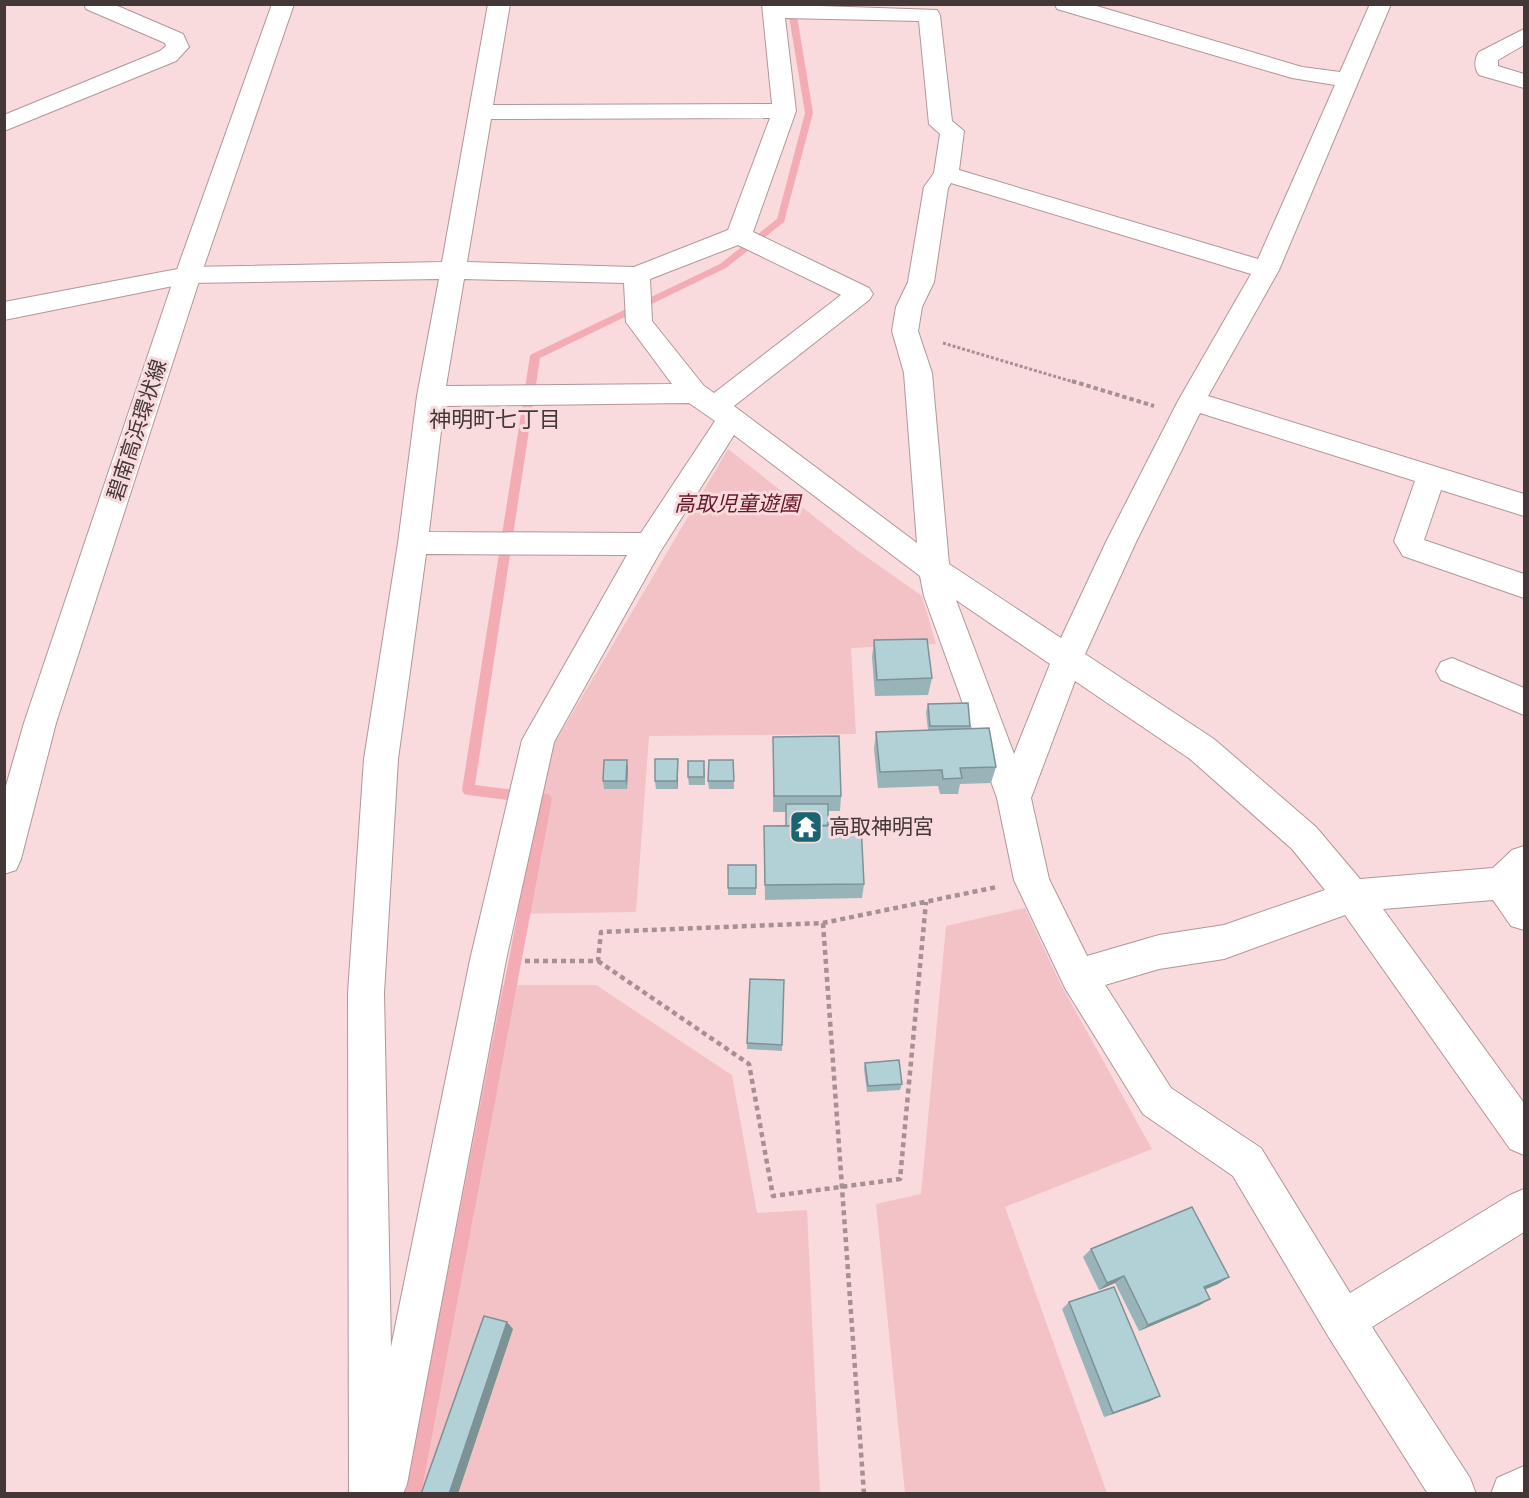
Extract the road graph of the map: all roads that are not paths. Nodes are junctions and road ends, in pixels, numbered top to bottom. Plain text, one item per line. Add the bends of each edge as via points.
1 (94, 4) edge
2 (283, 4) edge
3 (499, 4) edge
4 (1065, 4) edge
5 (1381, 4) edge
6 (773, 8) edge
7 (1105, 9) edge
8 (1524, 36) edge
9 (1348, 80) junction
10 (1524, 81) edge
11 (784, 111) junction
12 (481, 112) junction
13 (4, 124) edge
14 (946, 174) junction
15 (739, 235) junction
16 (453, 270) junction
17 (1266, 270) junction
18 (188, 275) junction
19 (638, 275) junction
20 (4, 311) edge
21 (431, 396) junction
22 (714, 406) junction
23 (1189, 408) junction
24 (1431, 476) junction
25 (1524, 505) edge
26 (413, 543) junction
27 (649, 544) junction
28 (934, 570) junction
29 (1524, 586) edge
30 (1068, 657) junction
31 (1452, 671) dead end
32 (1524, 702) edge
33 (1014, 798) junction
34 (4, 859) edge
35 (1513, 872) edge
36 (1352, 896) junction
37 (1524, 914) edge
38 (1078, 976) junction
39 (1524, 1135) edge
40 (1524, 1209) edge
41 (1343, 1322) junction
42 (1524, 1488) edge
43 (371, 1494) edge
44 (383, 1494) edge
45 (1454, 1494) edge
46 (1514, 1494) edge

1 - 13 street via 175,39 178,47 168,56
2 - 18 street, 碧南高浜環状線
3 - 12 street
4 - 7 street
5 - 9 street
6 - 11 street
6 - 14 street via 929,15 941,124 952,131
7 - 9 street via 1300,73
8 - 10 street via 1487,57 1487,70
9 - 17 street
11 - 12 street
11 - 15 street
12 - 16 street
14 - 17 street
14 - 28 street via 936,187 921,282 909,307 905,331 918,373
15 - 19 street
15 - 22 street via 860,294
16 - 18 street
16 - 19 street
16 - 21 street
17 - 23 street
18 - 20 street
18 - 34 street, 碧南高浜環状線 via 40,723
19 - 22 street via 639,322
21 - 22 street
21 - 26 street
22 - 27 street
22 - 28 street
23 - 24 street
23 - 30 street
24 - 25 street
24 - 29 street via 1409,541 1414,548
26 - 27 street
26 - 43 street via 381,759 366,993
27 - 44 street via 538,740 488,960
28 - 30 street
28 - 33 street via 939,596
30 - 33 street
30 - 36 street via 1202,749 1304,838
31 - 32 street
33 - 38 street via 1032,880
35 - 36 street
35 - 37 street
36 - 38 street via 1224,942 1158,952
36 - 39 street
38 - 41 street via 1157,1101 1247,1162
40 - 41 street
41 - 45 street
42 - 46 street

